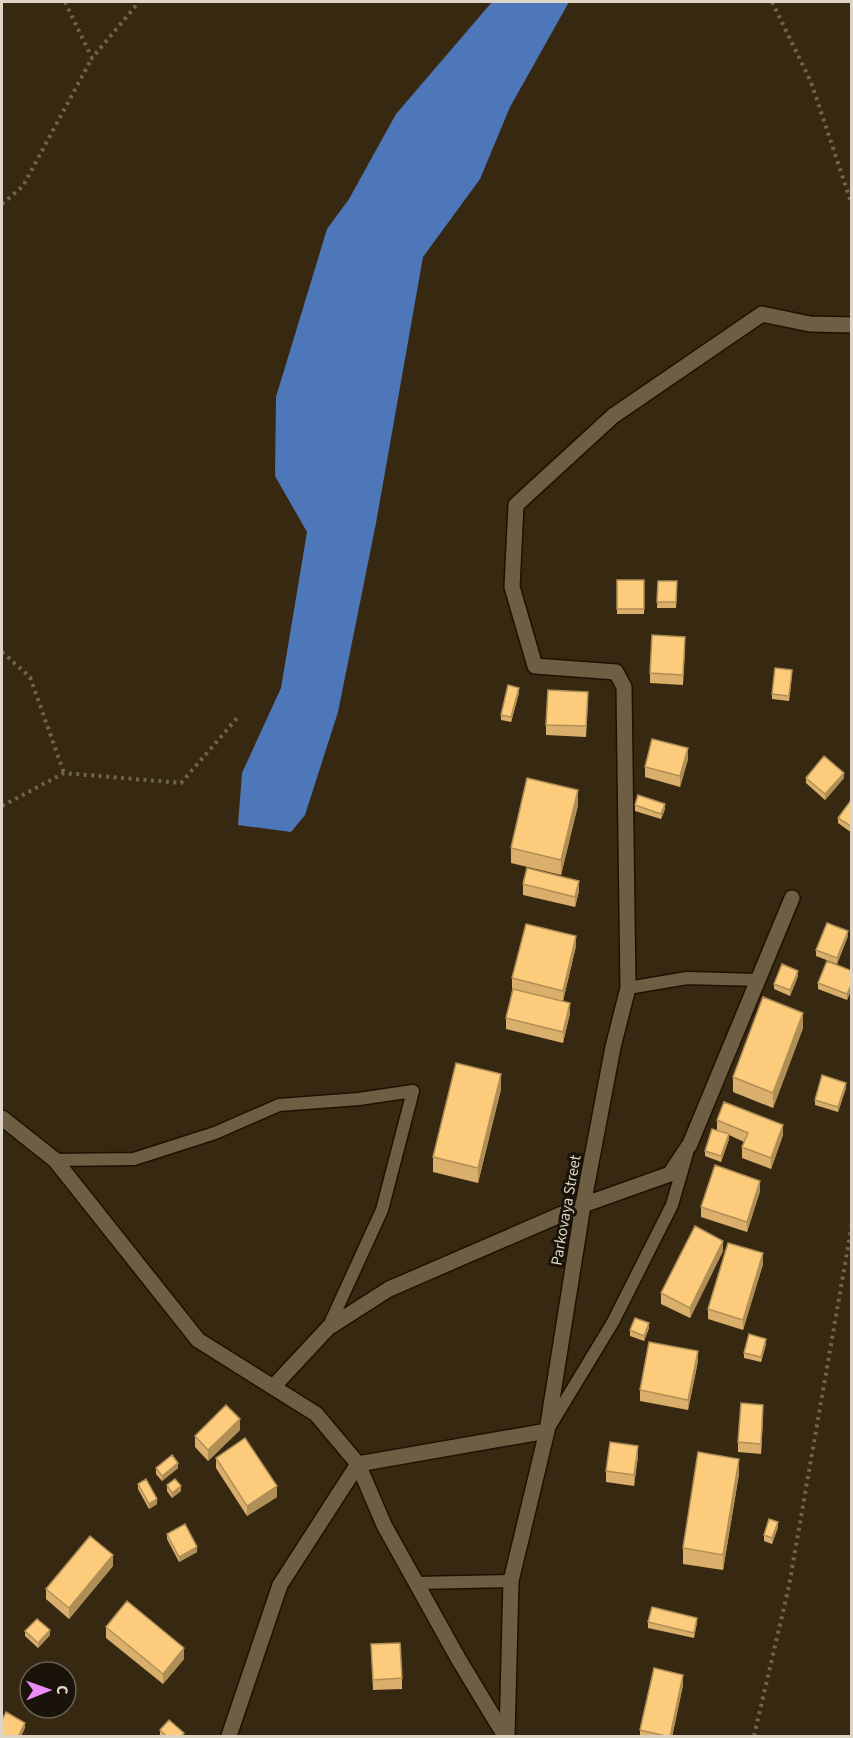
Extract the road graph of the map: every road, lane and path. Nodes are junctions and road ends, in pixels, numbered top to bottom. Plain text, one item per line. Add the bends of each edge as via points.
1 (65, 2) edge
2 (139, 2) edge
3 (772, 2) edge
4 (92, 58) junction
5 (2, 204) edge
6 (852, 205) edge
7 (852, 325) edge
8 (2, 652) edge
9 (238, 717) dead end
10 (64, 773) junction
11 (2, 806) edge
12 (792, 898) dead end
13 (758, 980) junction
14 (627, 988) junction
15 (2, 1118) edge
16 (690, 1144) junction
17 (56, 1160) junction
18 (583, 1204) junction
19 (852, 1224) edge
20 (328, 1328) junction
21 (273, 1387) junction
22 (547, 1431) junction
23 (358, 1464) junction
24 (511, 1581) junction
25 (416, 1583) junction
26 (229, 1737) edge
27 (506, 1737) edge
28 (754, 1737) edge

1 - 4 path
2 - 4 path
3 - 6 path via 811,82
4 - 5 path via 22,186
7 - 14 street, Parkovaya Street via 810,324 762,314 613,416 516,505 512,587 535,666 616,672 624,687
8 - 10 path via 30,677
9 - 10 path via 181,783
10 - 11 path
12 - 13 street
13 - 14 lane via 687,978
13 - 16 street
14 - 18 street, Parkovaya Street
15 - 17 street
16 - 18 street via 670,1174
16 - 22 lane via 672,1205 613,1322
17 - 20 lane via 134,1160 215,1133 279,1105 413,1091 382,1210
17 - 21 street via 198,1340
18 - 20 street via 389,1289
18 - 22 street, Parkovaya Street
19 - 28 path via 789,1586
20 - 21 street
21 - 23 street via 316,1414
22 - 23 street
22 - 24 street, Parkovaya Street
23 - 25 street via 384,1526
23 - 26 street via 280,1585
24 - 25 lane
24 - 27 street, Parkovaya Street
25 - 27 street

